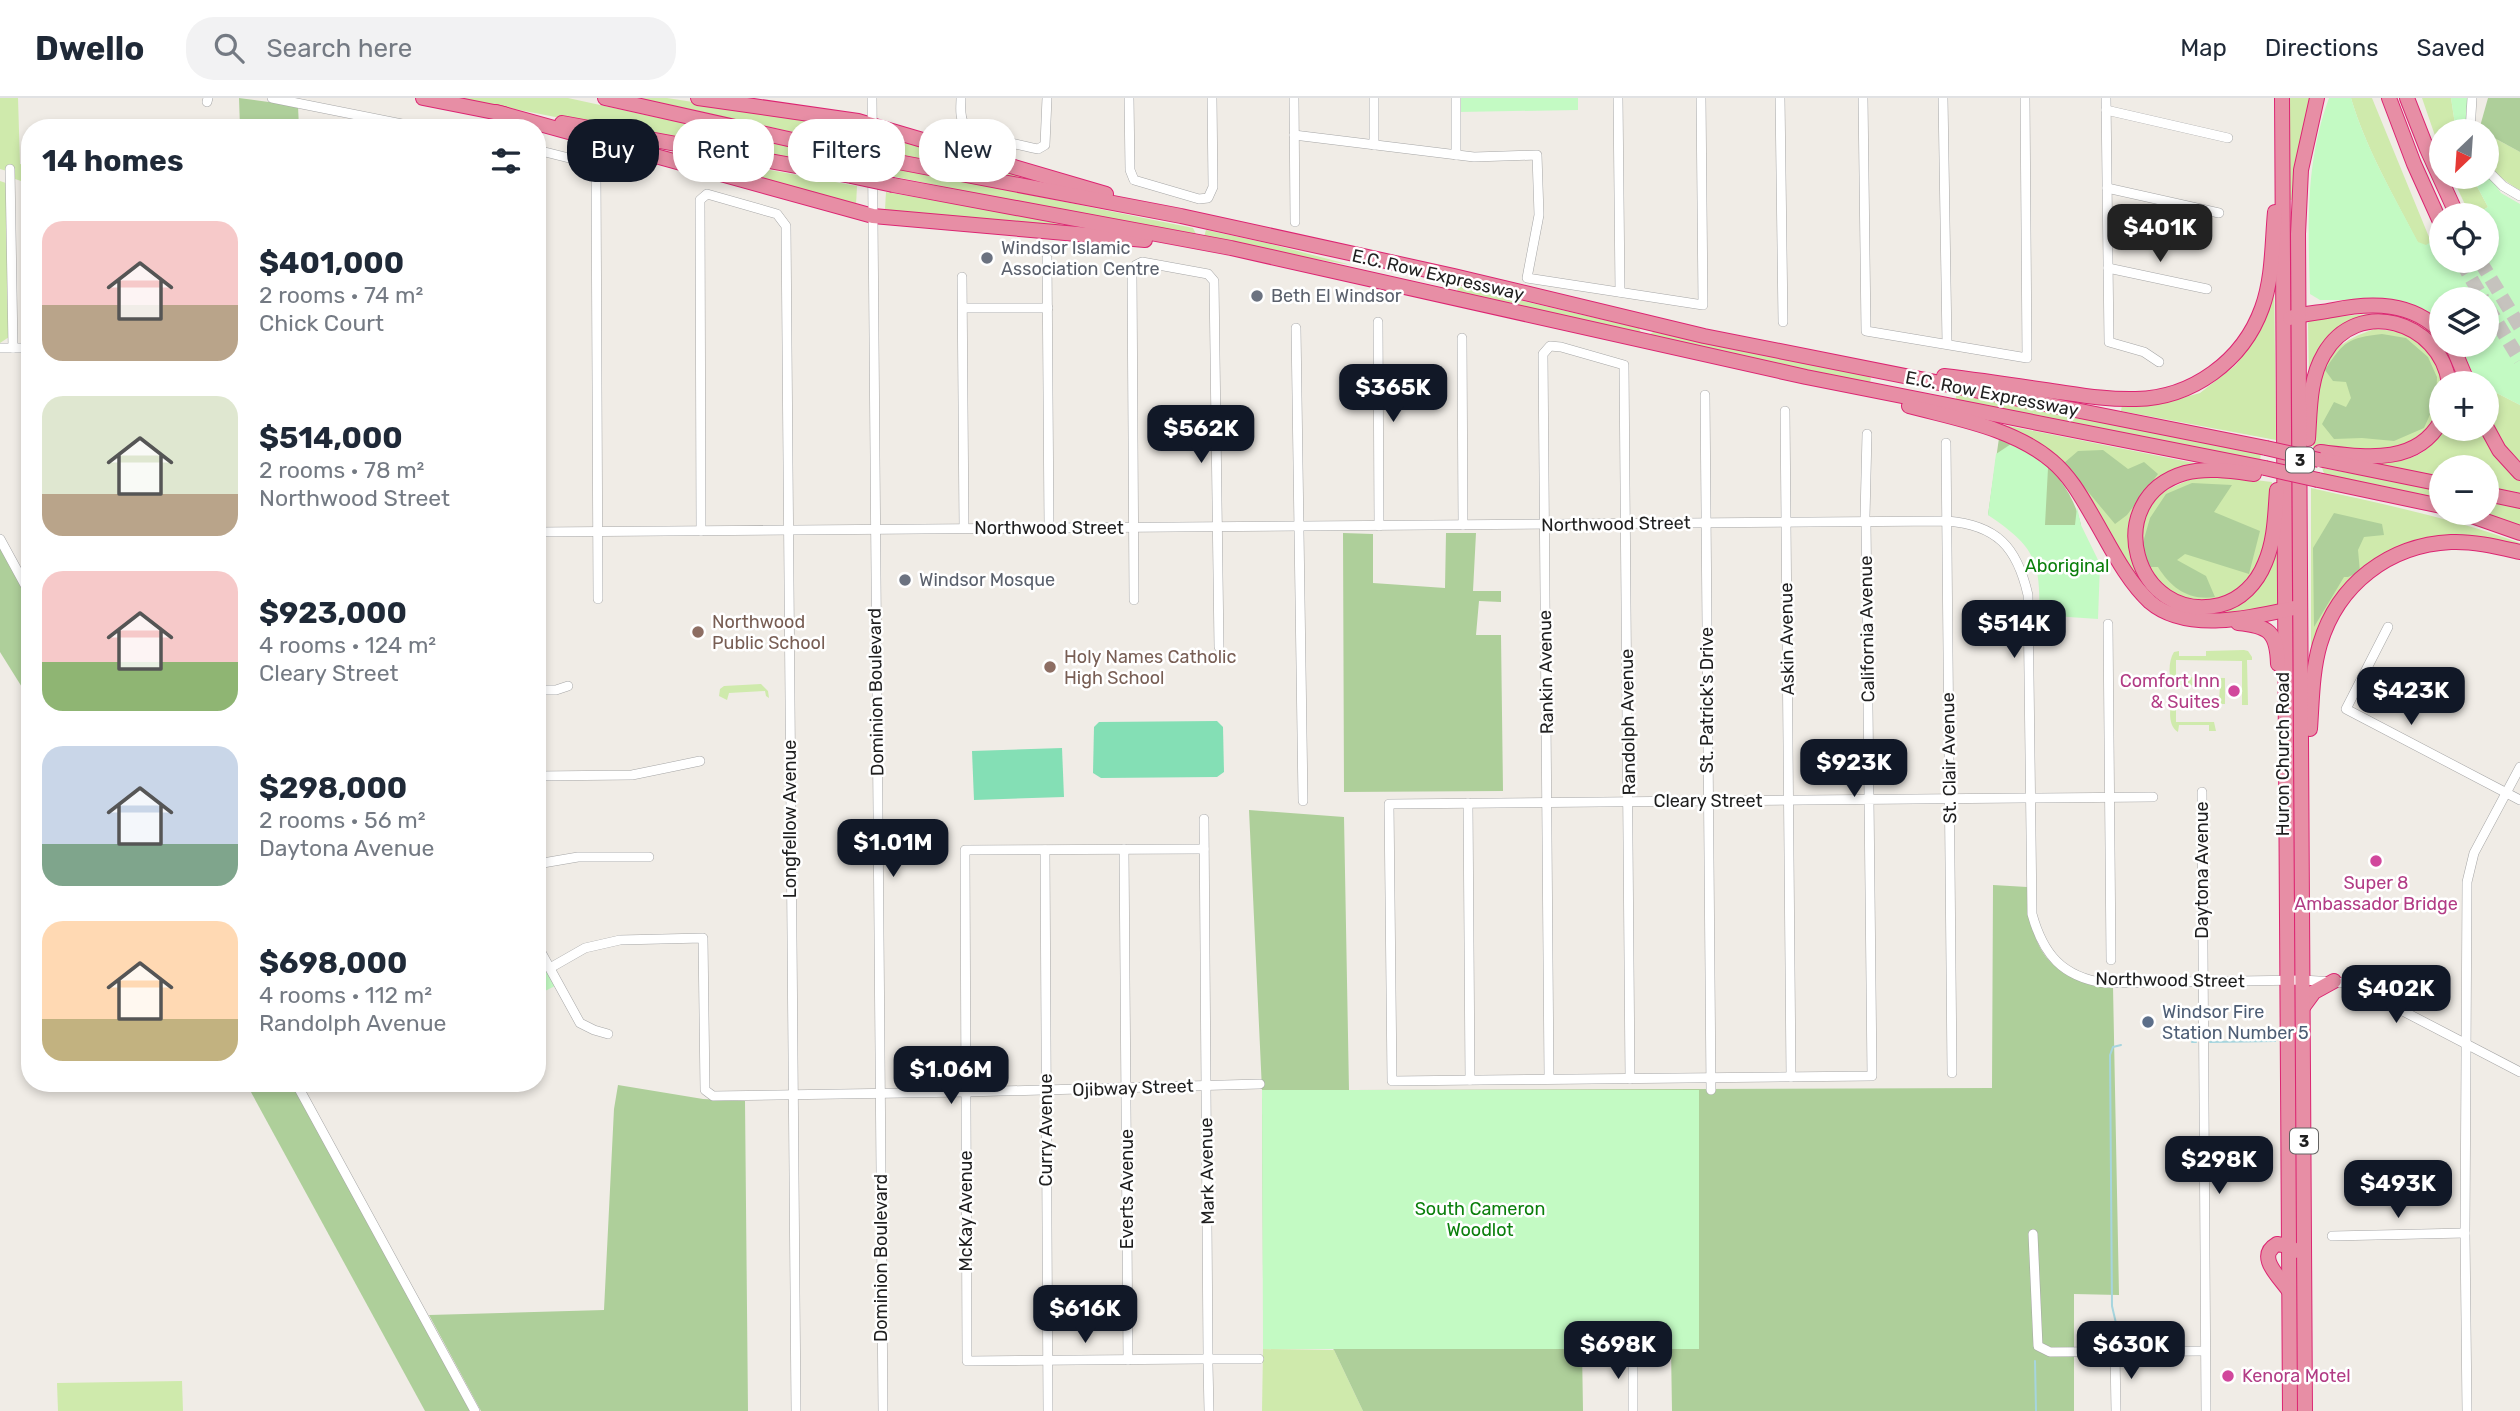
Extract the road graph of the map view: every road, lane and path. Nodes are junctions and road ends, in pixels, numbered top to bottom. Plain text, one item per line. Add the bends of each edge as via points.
1 (272, 98) edge
2 (423, 98) edge
3 (605, 98) edge
4 (698, 98) edge
5 (872, 98) edge
6 (961, 98) edge
7 (1047, 98) edge
8 (1129, 98) edge
9 (1212, 98) edge
10 (1294, 98) edge
11 (1374, 98) edge
12 (1456, 98) edge
13 (1618, 98) edge
14 (1700, 98) edge
15 (1780, 98) edge
16 (1863, 98) edge
17 (1943, 98) edge
18 (2025, 98) edge
19 (2106, 98) edge
20 (2282, 98) edge
21 (2317, 98) edge
22 (2389, 98) edge
23 (2407, 98) edge
24 (2472, 98) edge
25 (2106, 110) junction
26 (496, 112) junction
27 (378, 119) edge
28 (522, 119) edge
29 (535, 119) edge
30 (839, 119) edge
31 (872, 119) edge
32 (2471, 119) edge
33 (546, 121) edge
34 (546, 126) edge
35 (905, 134) edge
36 (1294, 135) junction
37 (2228, 138) dead end
38 (1374, 145) junction
39 (546, 152) edge
40 (1456, 155) junction
41 (10, 169) dead end
42 (2283, 173) junction
43 (873, 182) edge
44 (2499, 182) edge
45 (2107, 188) junction
46 (2520, 197) edge
47 (2432, 203) edge
48 (2451, 203) edge
49 (2219, 213) dead end
50 (873, 215) junction
51 (1181, 216) junction
52 (1295, 222) dead end
53 (1231, 248) junction
54 (1047, 258) dead end
55 (2108, 268) junction
56 (962, 277) dead end
57 (2299, 287) junction
58 (2207, 289) dead end
59 (1620, 292) junction
60 (2345, 307) junction
61 (962, 308) junction
62 (1048, 308) junction
63 (2299, 315) junction
64 (2284, 320) junction
65 (1783, 321) dead end
66 (2429, 321) edge
67 (1378, 322) dead end
68 (1296, 328) dead end
69 (1462, 338) dead end
70 (1947, 344) junction
71 (0, 348) edge
72 (13, 348) junction
73 (21, 348) edge
74 (2159, 362) dead end
75 (1835, 363) junction
76 (1624, 365) joint
77 (2446, 371) edge
78 (1806, 377) junction
79 (1705, 395) dead end
80 (1785, 411) dead end
81 (1867, 434) dead end
82 (2429, 437) edge
83 (2494, 441) edge
84 (1946, 443) dead end
85 (2286, 446) junction
86 (2320, 456) junction
87 (2265, 471) junction
88 (2520, 473) edge
89 (2429, 481) edge
90 (2300, 496) junction
91 (2499, 497) edge
92 (2520, 501) edge
93 (2429, 503) edge
94 (1947, 521) junction
95 (1786, 522) junction
96 (1866, 522) junction
97 (1706, 523) junction
98 (1625, 524) junction
99 (1462, 525) junction
100 (1544, 525) junction
101 (2497, 525) edge
102 (1297, 526) junction
103 (1379, 526) junction
104 (1049, 527) junction
105 (1134, 527) junction
106 (875, 528) junction
107 (964, 528) junction
108 (1218, 528) junction
109 (788, 530) junction
110 (701, 531) junction
111 (597, 532) junction
112 (546, 533) edge
113 (2520, 533) edge
114 (0, 539) edge
115 (2520, 552) edge
116 (21, 578) edge
117 (598, 599) dead end
118 (1135, 600) dead end
119 (2301, 606) junction
120 (2286, 610) junction
121 (2216, 621) junction
122 (2108, 624) dead end
123 (2388, 626) dead end
124 (1219, 647) dead end
125 (568, 687) dead end
126 (546, 690) edge
127 (2286, 715) junction
128 (700, 761) dead end
129 (2520, 767) edge
130 (546, 776) edge
131 (2302, 779) junction
132 (2202, 792) dead end
133 (2506, 793) junction
134 (2110, 797) junction
135 (2154, 797) dead end
136 (2031, 798) junction
137 (1869, 799) junction
138 (1950, 799) junction
139 (1788, 800) junction
140 (2520, 800) edge
141 (1303, 801) dead end
142 (1708, 801) junction
143 (1547, 802) junction
144 (1629, 802) junction
145 (1468, 803) junction
146 (1204, 819) dead end
147 (1124, 849) junction
148 (1204, 849) junction
149 (1045, 850) junction
150 (649, 857) dead end
151 (546, 862) edge
152 (2111, 960) dead end
153 (546, 961) edge
154 (550, 968) junction
155 (2288, 980) junction
156 (2303, 980) junction
157 (2203, 981) junction
158 (2334, 981) junction
159 (2303, 1007) junction
160 (608, 1034) dead end
161 (2465, 1043) junction
162 (2520, 1072) edge
163 (1952, 1073) dead end
164 (1791, 1077) junction
165 (1549, 1078) junction
166 (1710, 1078) junction
167 (1630, 1079) junction
168 (1470, 1080) junction
169 (1260, 1084) dead end
170 (1206, 1085) junction
171 (1126, 1088) junction
172 (1711, 1090) dead end
173 (1046, 1091) junction
174 (301, 1092) edge
175 (880, 1093) junction
176 (966, 1093) junction
177 (792, 1094) junction
178 (2465, 1233) junction
179 (2033, 1234) dead end
180 (2332, 1236) dead end
181 (2289, 1246) junction
182 (2304, 1275) junction
183 (2289, 1292) junction
184 (2206, 1351) junction
185 (1633, 1352) dead end
186 (2115, 1352) junction
187 (1208, 1359) junction
188 (1259, 1359) dead end
189 (1128, 1360) junction
190 (1048, 1361) junction
191 (475, 1411) edge
192 (796, 1411) edge
193 (883, 1411) edge
194 (1048, 1411) edge
195 (1209, 1411) edge
196 (1633, 1411) edge
197 (2116, 1411) edge
198 (2206, 1411) edge
199 (2290, 1411) edge
200 (2305, 1411) edge
201 (2467, 1411) edge

1 - 27 street
2 - 26 highway, E.C. Row Expressway
3 - 51 highway, E.C. Row Expressway, bridge via 851,153
4 - 30 highway
5 - 31 street, Dominion Boulevard
6 - 7 street via 961,118 974,132 1038,149 1047,137
8 - 9 street via 1134,180 1199,199 1208,198 1213,187
10 - 36 street
11 - 38 street
12 - 40 street
13 - 59 street
14 - 59 street via 1703,305
15 - 65 street
16 - 70 street via 1866,331
17 - 70 street
18 - 70 street via 2027,358
19 - 25 street
20 - 42 highway, Huron Church Road / 3
21 - 57 highway, Huron Church Road / 3 via 2300,178
22 - 47 highway
23 - 48 highway
24 - 32 street
25 - 37 street
25 - 45 street
26 - 28 highway
26 - 29 highway, E.C. Row Expressway, bridge
33 - 53 highway, E.C. Row Expressway, bridge
34 - 50 highway
35 - 51 highway
36 - 38 street
36 - 52 street
38 - 40 street
39 - 111 street via 593,164 596,170
40 - 59 street via 1537,155 1539,215 1527,278
41 - 72 street
42 - 64 highway, Huron Church Road / 3
42 - 75 highway via 2268,282 2257,320 2228,361 2206,379 2180,391 2155,398 2109,399
43 - 50 street, Dominion Boulevard
44 - 46 street
45 - 49 street
45 - 55 street
50 - 53 highway
50 - 106 street, Dominion Boulevard
51 - 75 highway, E.C. Row Expressway
53 - 78 highway, E.C. Row Expressway
54 - 62 street
55 - 58 street
55 - 74 street via 2109,342 2144,352
56 - 61 street
57 - 60 highway via 2313,305
57 - 63 highway, Huron Church Road / 3
60 - 63 highway
60 - 66 highway via 2380,305
61 - 62 street
61 - 107 street
62 - 104 street
63 - 64 highway
63 - 90 highway, Huron Church Road / 3
64 - 85 highway, Huron Church Road / 3
67 - 103 street
68 - 102 street
69 - 99 street
71 - 72 street
72 - 73 street
75 - 85 highway, E.C. Row Expressway, bridge via 2266,448
76 - 98 street, Randolph Avenue
76 - 100 street, Rankin Avenue via 1561,346 1545,349
77 - 90 highway via 2434,347 2408,327 2375,322 2341,334 2316,372
78 - 87 highway, E.C. Row Expressway
78 - 121 highway via 1989,428 2032,447 2071,481 2149,601 2176,617
79 - 97 street, St. Patrick's Drive
80 - 95 street, Askin Avenue
81 - 96 street, California Avenue
82 - 86 highway via 2400,454
83 - 88 highway
84 - 94 street, St. Clair Avenue
85 - 86 highway, E.C. Row Expressway, bridge
85 - 87 highway via 2272,540 2256,581 2232,600 2205,607 2178,602 2154,586 2138,560 2135,540 2137,521 2151,494 2167,481 2200,470
85 - 120 highway, Huron Church Road / 3
86 - 89 highway
87 - 93 highway, E.C. Row Expressway, bridge
90 - 119 highway, Huron Church Road / 3
91 - 92 highway
94 - 96 street, Northwood Street
94 - 136 street, Northwood Street via 1978,526 1993,534 2010,549 2022,569 2028,595
94 - 138 street, St. Clair Avenue
95 - 96 street, Northwood Street
95 - 97 street, Northwood Street
95 - 139 street, Askin Avenue
96 - 137 street, California Avenue
97 - 98 street, Northwood Street
97 - 142 street, St. Patrick's Drive
98 - 100 street, Northwood Street
98 - 144 street, Randolph Avenue
99 - 100 street, Northwood Street
99 - 103 street, Northwood Street
100 - 143 street, Rankin Avenue
101 - 113 highway
102 - 103 street, Northwood Street
102 - 108 street, Northwood Street
102 - 141 street
104 - 105 street, Northwood Street
104 - 107 street, Northwood Street
105 - 108 street, Northwood Street
105 - 108 street via 1132,272 1142,262 1208,274 1214,281
105 - 118 street
106 - 107 street, Northwood Street
106 - 109 street, Northwood Street
106 - 175 street, Dominion Boulevard
108 - 124 street
109 - 110 street, Northwood Street
109 - 110 street, Longfellow Avenue via 786,226 778,214 707,194 699,200
109 - 177 street, Longfellow Avenue
110 - 111 street, Northwood Street
111 - 112 street, Northwood Street
111 - 117 street
114 - 116 street
115 - 131 highway via 2467,542 2423,546 2385,559 2354,584 2335,609 2319,646
119 - 120 highway
119 - 131 highway, Huron Church Road / 3
120 - 121 highway
120 - 127 highway, Huron Church Road / 3
121 - 127 highway via 2256,624 2272,635
122 - 134 street
123 - 133 street via 2346,709
125 - 126 street
127 - 155 highway, Huron Church Road / 3
128 - 130 street via 632,775
129 - 133 street
131 - 156 highway, Huron Church Road / 3
132 - 157 street, Daytona Avenue
133 - 140 street
133 - 161 street via 2474,852 2467,882
134 - 135 street, Cleary Street
134 - 136 street, Cleary Street
134 - 152 street
136 - 138 street, Cleary Street
136 - 157 street, Northwood Street via 2032,914 2050,955 2090,981
137 - 138 street, Cleary Street
137 - 139 street, Cleary Street
137 - 164 street, California Avenue via 1872,1076
138 - 163 street, St. Clair Avenue
139 - 142 street, Cleary Street
139 - 164 street, Askin Avenue
142 - 144 street, Cleary Street
142 - 166 street, St. Patrick's Drive
143 - 144 street, Cleary Street
143 - 145 street, Cleary Street
143 - 165 street, Rankin Avenue
144 - 167 street, Randolph Avenue
145 - 168 street
145 - 168 street, Cleary Street via 1389,804 1392,1081
146 - 148 street, Mark Avenue
147 - 148 street
147 - 149 street
147 - 171 street, Everts Avenue
148 - 170 street, Mark Avenue
149 - 173 street, Curry Avenue
149 - 176 street, McKay Avenue via 965,850
150 - 151 street
153 - 154 street
154 - 160 street via 580,1023
154 - 177 street, Ojibway Street via 585,948 620,940 704,938 705,1090 713,1096
155 - 156 street, Northwood Street
155 - 157 street, Northwood Street
155 - 181 highway, Huron Church Road / 3
156 - 158 street, Northwood Street
156 - 159 highway, Huron Church Road / 3
157 - 184 street, Daytona Avenue
158 - 159 highway via 2314,992
158 - 161 street, Northwood Street via 2349,983
159 - 182 highway, Huron Church Road / 3
161 - 162 street, Northwood Street
161 - 178 street
164 - 166 street
165 - 167 street
165 - 168 street
166 - 167 street
166 - 172 street, St. Patrick's Drive
169 - 170 street, Ojibway Street
170 - 171 street, Ojibway Street
170 - 187 street, Mark Avenue
171 - 173 street, Ojibway Street
171 - 189 street, Everts Avenue
173 - 176 street, Ojibway Street
173 - 190 street, Curry Avenue
174 - 191 street
175 - 176 street, Ojibway Street
175 - 177 street, Ojibway Street
175 - 193 street, Dominion Boulevard
176 - 190 street, McKay Avenue via 967,1361
177 - 192 street, Longfellow Avenue
178 - 180 street
178 - 201 street
179 - 186 street via 2038,1346 2050,1352
181 - 182 highway via 2300,1257
181 - 183 highway, Huron Church Road / 3
181 - 183 highway via 2274,1246 2268,1258
182 - 200 highway, Huron Church Road / 3
183 - 199 highway, Huron Church Road / 3
184 - 186 street
184 - 198 street, Daytona Avenue
185 - 196 street
186 - 197 street
187 - 188 street
187 - 189 street
187 - 195 street, Mark Avenue
189 - 190 street
190 - 194 street, Curry Avenue

